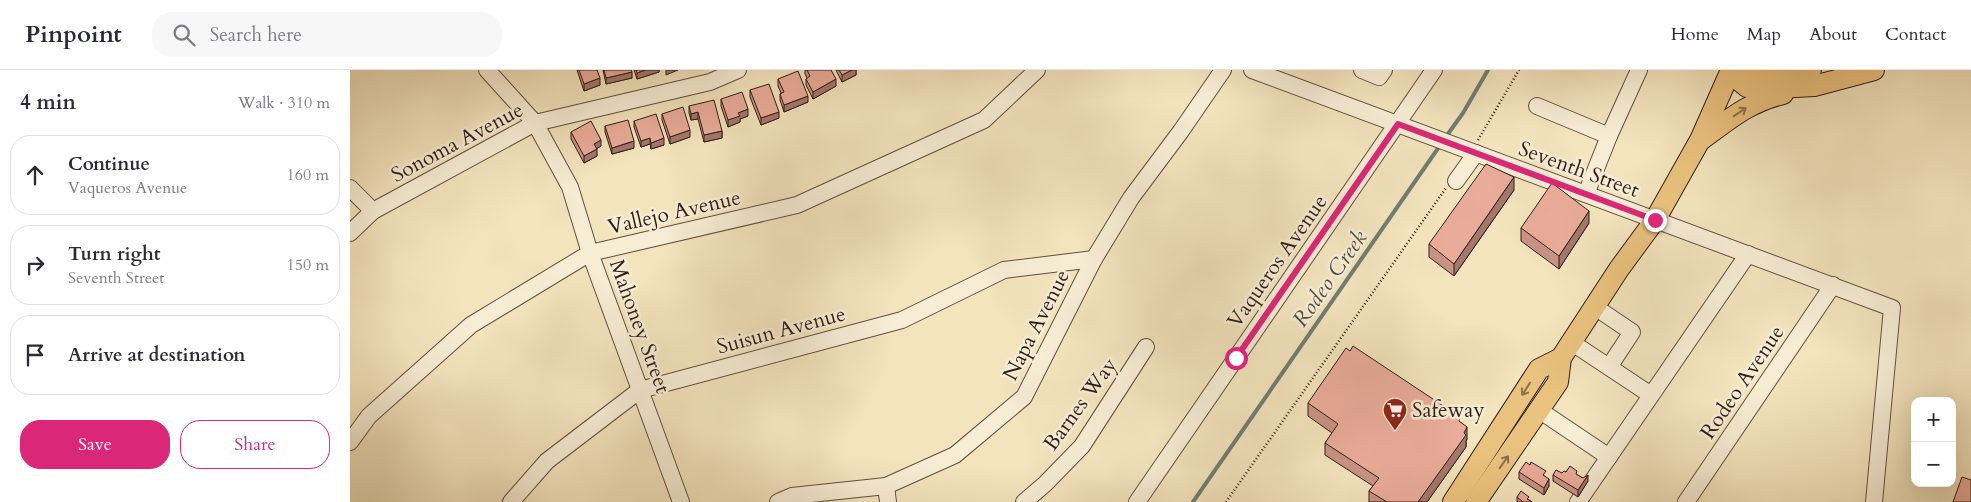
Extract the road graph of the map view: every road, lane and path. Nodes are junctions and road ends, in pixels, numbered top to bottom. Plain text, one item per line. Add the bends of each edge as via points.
1 (487, 70) edge
2 (738, 70) edge
3 (1038, 70) edge
4 (1223, 70) edge
5 (1362, 70) edge
6 (1384, 70) edge
7 (1434, 70) edge
8 (1520, 70) edge
9 (1639, 70) edge
10 (1874, 70) edge
11 (1256, 71) edge
12 (1730, 71) edge
13 (1802, 75) edge
14 (1537, 106) dead end
15 (535, 123) junction
16 (1398, 124) junction
17 (1609, 136) junction
18 (1700, 140) junction
19 (1469, 151) junction
20 (1452, 182) joint
21 (350, 188) edge
22 (1586, 194) junction
23 (373, 211) junction
24 (1655, 220) junction
25 (350, 233) edge
26 (590, 253) junction
27 (1748, 254) junction
28 (1094, 259) junction
29 (1834, 285) junction
30 (1595, 307) junction
31 (1146, 347) dead end
32 (1566, 350) junction
33 (1609, 368) junction
34 (640, 390) junction
35 (1651, 395) junction
36 (1539, 410) junction
37 (350, 442) edge
38 (1609, 457) junction
39 (886, 486) junction
40 (1456, 501) edge
41 (511, 502) edge
42 (682, 502) edge
43 (778, 502) edge
44 (888, 502) edge
45 (1024, 502) edge
46 (1137, 502) edge
47 (1226, 502) edge
48 (1476, 502) edge
49 (1578, 502) edge
50 (1686, 502) edge
51 (1874, 502) edge

1 - 15 street, Mahoney Street
2 - 15 street, Sonoma Avenue via 710,82
3 - 26 street, Vallejo Avenue via 984,120 797,205
4 - 28 street, Napa Avenue via 1131,198
5 - 6 street via 1379,77
7 - 16 street, Vaqueros Avenue
8 - 19 path
9 - 17 street
10 - 13 main road
11 - 16 street, Seventh Street
12 - 13 main road via 1747,87 1776,88
12 - 18 main road
18 -> 13 main road via 1744,108 1768,98
14 - 17 street
15 - 23 street, Sonoma Avenue
15 - 26 street, Mahoney Street via 570,187
16 - 19 street, Seventh Street
16 - 46 street, Vaqueros Avenue
17 - 22 street
18 - 24 main road
19 - 20 street
19 - 22 street, Seventh Street
20 - 47 path
21 - 23 street
22 - 24 street, Seventh Street
23 - 25 street, Sonoma Avenue
24 - 27 street, Seventh Street
24 - 30 main road
26 - 34 street, Mahoney Street
26 - 37 street, Vallejo Avenue via 471,325 369,416
27 - 29 street, Seventh Street
27 - 35 street
28 - 34 street, Suisun Avenue via 1004,270 902,320
28 - 39 street, Napa Avenue via 1024,397 955,455
29 - 50 street, Rodeo Avenue
29 - 51 street, Seventh Street via 1892,308
30 - 32 main road
30 - 33 street via 1632,332
31 - 45 street, Barnes Way via 1082,446
32 - 33 street
32 - 36 main road via 1558,382
32 -> 40 main road via 1540,369
33 - 35 street
34 - 41 street, Suisun Avenue via 546,461
34 - 42 street, Mahoney Street
35 - 38 street
36 - 38 street
48 -> 36 main road
38 - 49 street
39 - 43 street, Napa Avenue via 792,496
39 - 44 street

